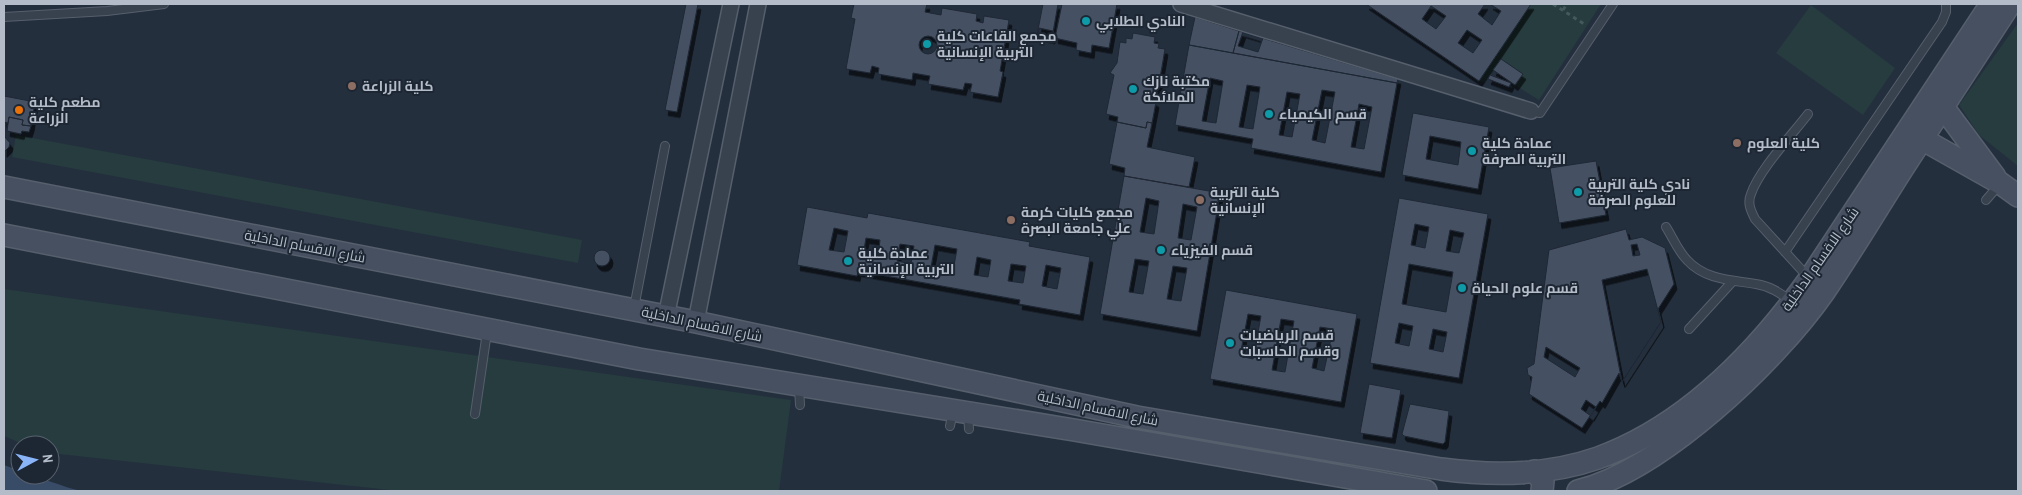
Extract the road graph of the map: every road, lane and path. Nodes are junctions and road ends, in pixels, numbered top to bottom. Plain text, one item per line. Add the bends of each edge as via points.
1 (164, 4) edge
2 (731, 4) edge
3 (758, 4) edge
4 (1182, 4) edge
5 (1553, 4) edge
6 (1567, 4) edge
7 (1613, 4) edge
8 (1946, 4) edge
9 (1991, 4) edge
10 (2010, 4) edge
11 (1563, 10) junction
12 (4, 17) edge
13 (1584, 24) dead end
14 (1943, 107) junction
15 (1531, 111) joint
16 (1808, 114) dead end
17 (1922, 139) junction
18 (665, 146) dead end
19 (2000, 183) junction
20 (4, 187) edge
21 (2018, 196) edge
22 (1986, 200) dead end
23 (1666, 227) dead end
24 (4, 235) edge
25 (1785, 252) junction
26 (1810, 278) junction
27 (1732, 282) junction
28 (1792, 303) junction
29 (633, 310) junction
30 (666, 316) junction
31 (696, 322) junction
32 (1689, 329) dead end
33 (488, 330) junction
34 (475, 414) dead end
35 (1598, 458) junction
36 (1534, 471) junction
37 (1606, 482) junction
38 (1426, 491) edge
39 (1542, 491) edge
40 (1578, 491) edge

1 - 12 lane
2 - 30 street
3 - 31 street
4 - 15 street
5 - 11 path
6 - 11 path
7 - 15 lane via 1540,113
8 - 25 lane via 1942,22
9 - 26 street, شارع الاقسام الداخلية
10 - 14 street, شارع الاقسام الداخلية
11 - 13 path
14 - 17 street, شارع الاقسام الداخلية
14 - 19 street
16 - 25 lane via 1759,178 1750,195 1749,209 1755,220
17 - 19 street
17 - 37 street, شارع الاقسام الداخلية via 1824,292 1781,344 1705,418 1658,453
18 - 29 lane
19 - 21 street
19 - 22 lane
20 - 29 street, شارع الاقسام الداخلية
23 - 27 lane via 1682,255 1694,267
24 - 33 street, شارع الاقسام الداخلية
25 - 26 lane
26 - 28 street, شارع الاقسام الداخلية
27 - 28 lane via 1770,288
27 - 32 lane
28 - 35 street, شارع الاقسام الداخلية via 1744,358 1686,409
29 - 30 street, شارع الاقسام الداخلية
30 - 31 street, شارع الاقسام الداخلية
31 - 36 street, شارع الاقسام الداخلية via 1137,417 1440,469 1463,472
33 - 34 lane
33 - 38 street, شارع الاقسام الداخلية via 800,395
35 - 36 street, شارع الاقسام الداخلية
35 - 37 street via 1596,469
36 - 39 street via 1543,481
37 - 40 street, شارع الاقسام الداخلية

